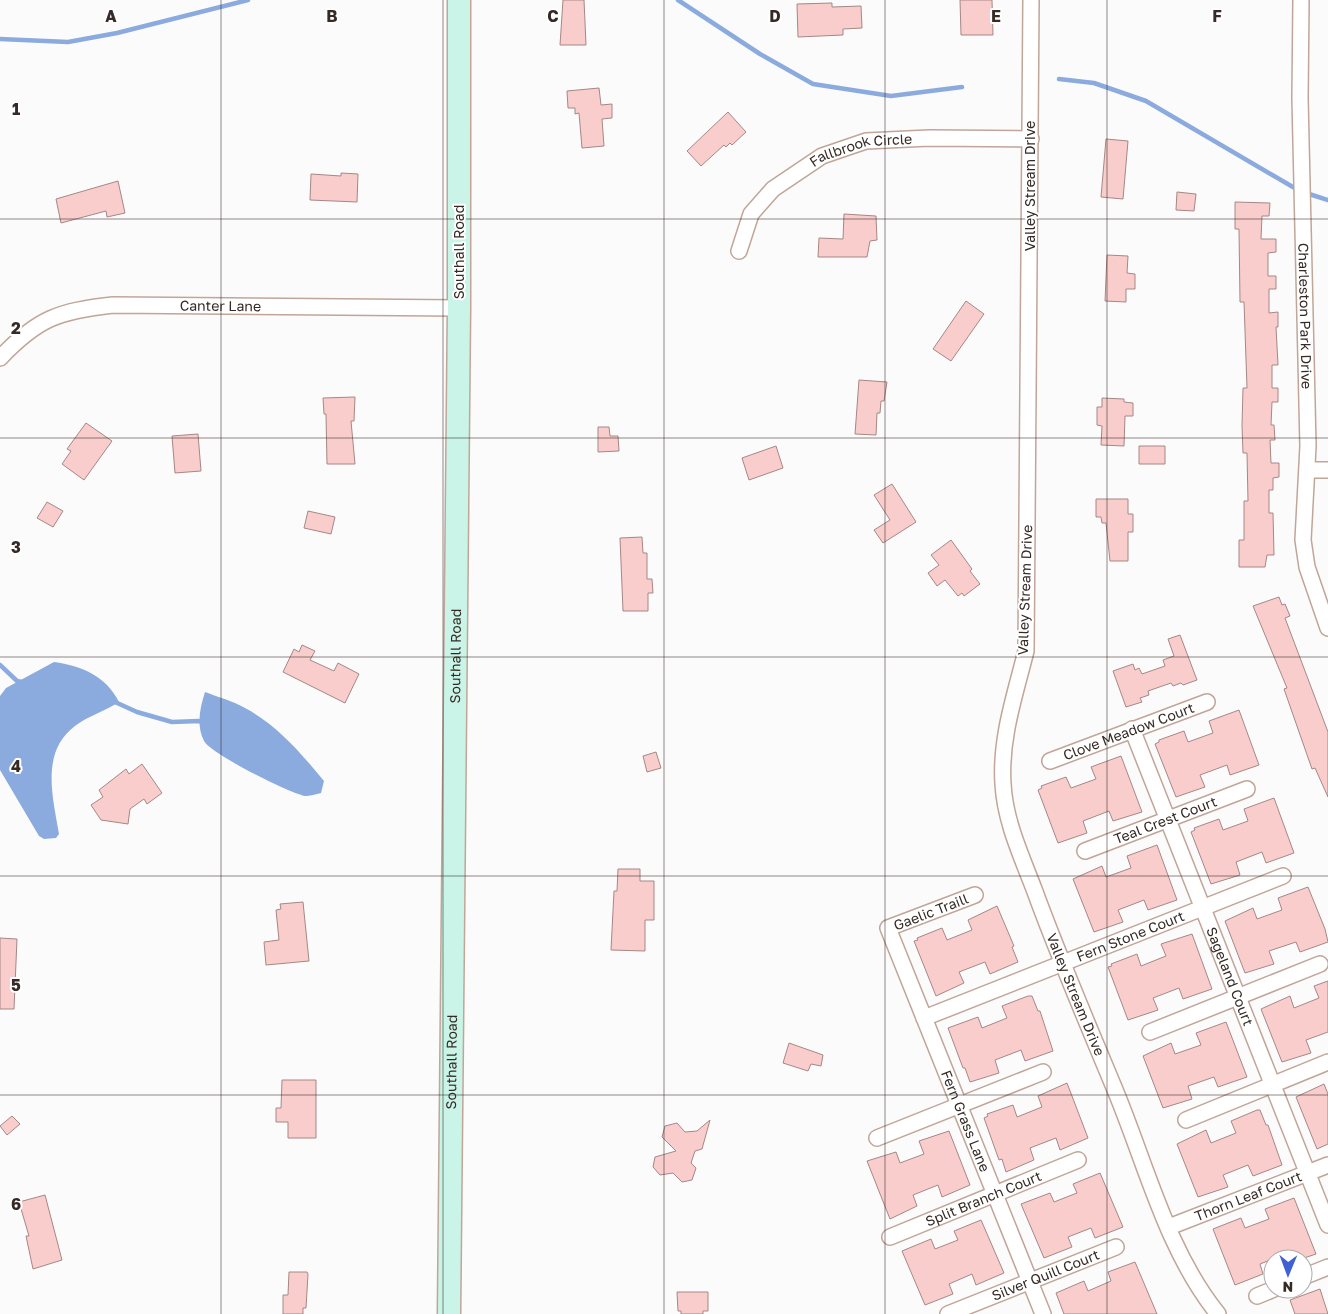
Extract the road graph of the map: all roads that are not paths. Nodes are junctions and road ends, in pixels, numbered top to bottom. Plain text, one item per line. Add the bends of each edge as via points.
1 (459, 0) edge
2 (1031, 0) edge
3 (1300, 0) edge
4 (1031, 139) junction
5 (739, 251) dead end
6 (459, 308) junction
7 (0, 358) edge
8 (1308, 470) junction
9 (1328, 470) edge
10 (1328, 628) edge
11 (1207, 702) dead end
12 (1132, 729) junction
13 (1050, 761) dead end
14 (1247, 789) dead end
15 (1168, 819) junction
16 (1085, 851) dead end
17 (1282, 876) dead end
18 (975, 896) dead end
19 (1203, 907) junction
20 (888, 928) joint
21 (1063, 963) junction
22 (1320, 964) dead end
23 (1238, 995) junction
24 (924, 1018) junction
25 (1150, 1032) dead end
26 (1328, 1062) edge
27 (1043, 1072) dead end
28 (1272, 1084) junction
29 (960, 1106) junction
30 (1186, 1120) dead end
31 (877, 1138) dead end
32 (1078, 1160) dead end
33 (1328, 1165) edge
34 (1307, 1173) junction
35 (995, 1194) junction
36 (1328, 1225) edge
37 (1170, 1227) junction
38 (890, 1237) dead end
39 (1116, 1247) dead end
40 (1328, 1267) edge
41 (1313, 1273) edge
42 (1030, 1281) junction
43 (1263, 1294) edge
44 (1257, 1296) dead end
45 (449, 1314) edge
46 (948, 1314) edge
47 (1044, 1314) edge
48 (1218, 1314) edge

1 - 6 street, Southall Road
2 - 4 street, Valley Stream Drive
3 - 8 street, Charleston Park Drive
4 - 5 street, Fallbrook Circle via 866,141 822,156 773,189 751,214
4 - 21 street, Valley Stream Drive via 1026,651 1010,710 1003,784 1008,820
6 - 7 street, Canter Lane via 113,305 74,310 47,318 20,337
6 - 45 street, Southall Road
8 - 9 street
8 - 10 street, Charleston Park Drive via 1303,540 1307,567
11 - 12 street, Clove Meadow Court
12 - 13 street, Clove Meadow Court
12 - 15 street, Sageland Court
14 - 15 street, Teal Crest Court
15 - 16 street, Teal Crest Court
15 - 19 street, Sageland Court
17 - 19 street, Fern Stone Court
18 - 20 street, Gaelic Traill
19 - 21 street, Fern Stone Court
19 - 23 street, Sageland Court
20 - 24 street, Fern Grass Lane
21 - 24 street, Fern Stone Court
21 - 37 street, Valley Stream Drive
22 - 23 street
23 - 25 street
23 - 28 street, Sageland Court
24 - 29 street, Fern Grass Lane
26 - 28 street
27 - 29 street
28 - 30 street
28 - 34 street, Sageland Court
29 - 31 street
29 - 35 street, Fern Grass Lane
32 - 35 street, Split Branch Court
33 - 34 street, Thorn Leaf Court
34 - 36 street, Sageland Court
34 - 37 street, Thorn Leaf Court
35 - 38 street, Split Branch Court
35 - 42 street, Fern Grass Lane
37 - 48 street, Valley Stream Drive via 1187,1267
39 - 42 street, Silver Quill Court
40 - 41 street
42 - 46 street, Silver Quill Court
42 - 47 street, Fern Grass Lane
43 - 44 street

